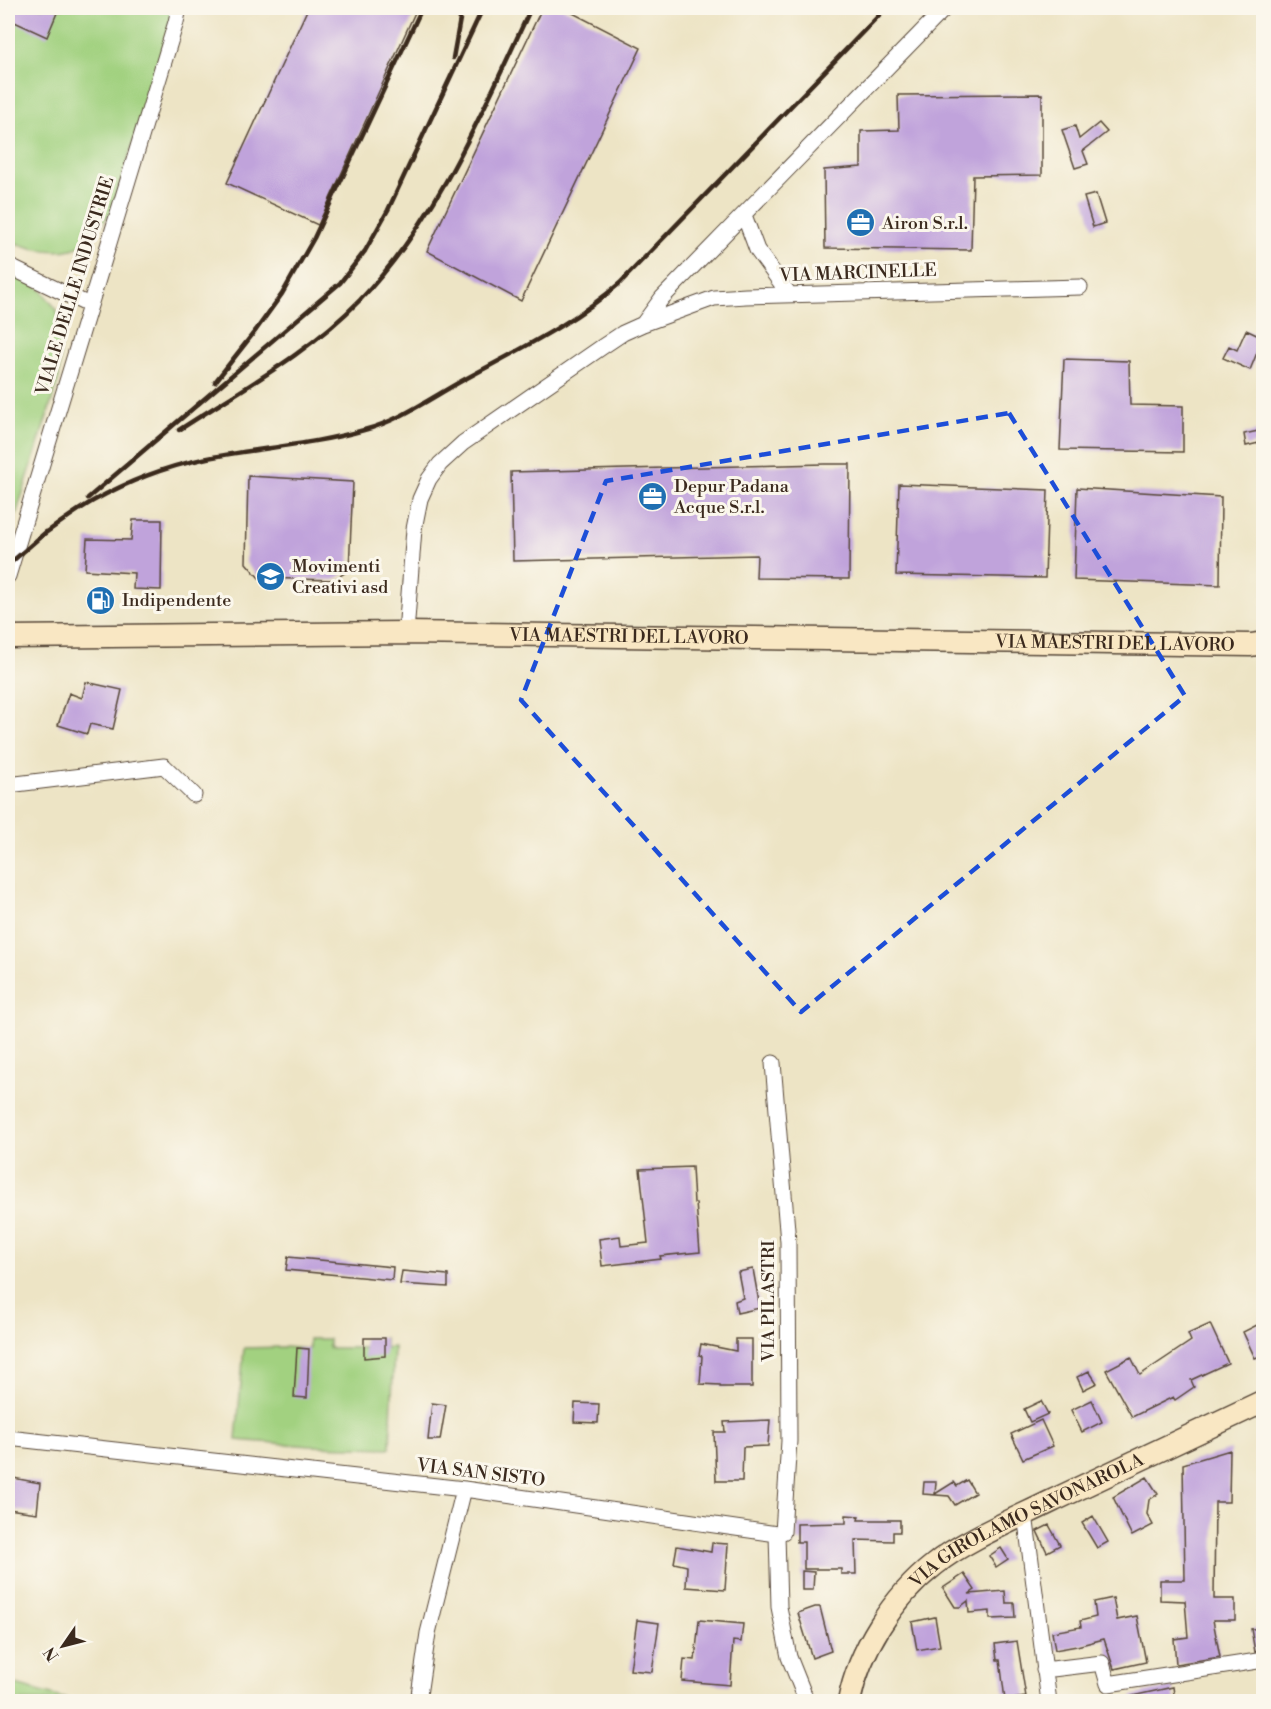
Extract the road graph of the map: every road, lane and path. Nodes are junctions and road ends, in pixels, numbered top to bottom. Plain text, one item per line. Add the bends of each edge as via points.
1 (179, 8) edge
2 (945, 8) edge
3 (744, 215) junction
4 (8, 266) edge
5 (1080, 287) dead end
6 (789, 294) junction
7 (89, 304) junction
8 (643, 324) junction
9 (8, 576) edge
10 (406, 633) junction
11 (8, 637) edge
12 (1259, 646) edge
13 (8, 785) edge
14 (194, 795) dead end
15 (773, 1063) dead end
16 (1263, 1401) edge
17 (8, 1438) edge
18 (464, 1489) junction
19 (1025, 1514) junction
20 (777, 1534) junction
21 (1263, 1660) edge
22 (1044, 1670) junction
23 (418, 1701) edge
24 (807, 1701) edge
25 (849, 1701) edge
26 (1049, 1701) edge

1 - 7 street, VIALE DELLE INDUSTRIE
2 - 3 street, VIA MARCINELLE
3 - 6 street via 757,250
3 - 8 street, VIA MARCINELLE via 662,297
4 - 7 street
5 - 6 street, VIA MARCINELLE
6 - 8 street, VIA MARCINELLE via 714,298
7 - 9 street, VIALE DELLE INDUSTRIE
8 - 10 street, VIA MARCINELLE via 623,333 463,442 440,464 420,499
10 - 11 street, VIA MAESTRI DEL LAVORO
10 - 12 street, VIA MAESTRI DEL LAVORO
13 - 14 street via 164,766
15 - 20 street, VIA PILASTRI via 788,1242 789,1441 783,1532
16 - 19 street, VIA GIROLAMO SAVONAROLA
17 - 18 street, VIA SAN SISTO
18 - 20 street, VIA SAN SISTO
18 - 23 street via 428,1633
19 - 22 street
19 - 25 street, VIA GIROLAMO SAVONAROLA via 968,1543 913,1583 890,1611 863,1656
20 - 24 street via 778,1607 789,1657
21 - 22 street via 1108,1684 1102,1663
22 - 26 street

